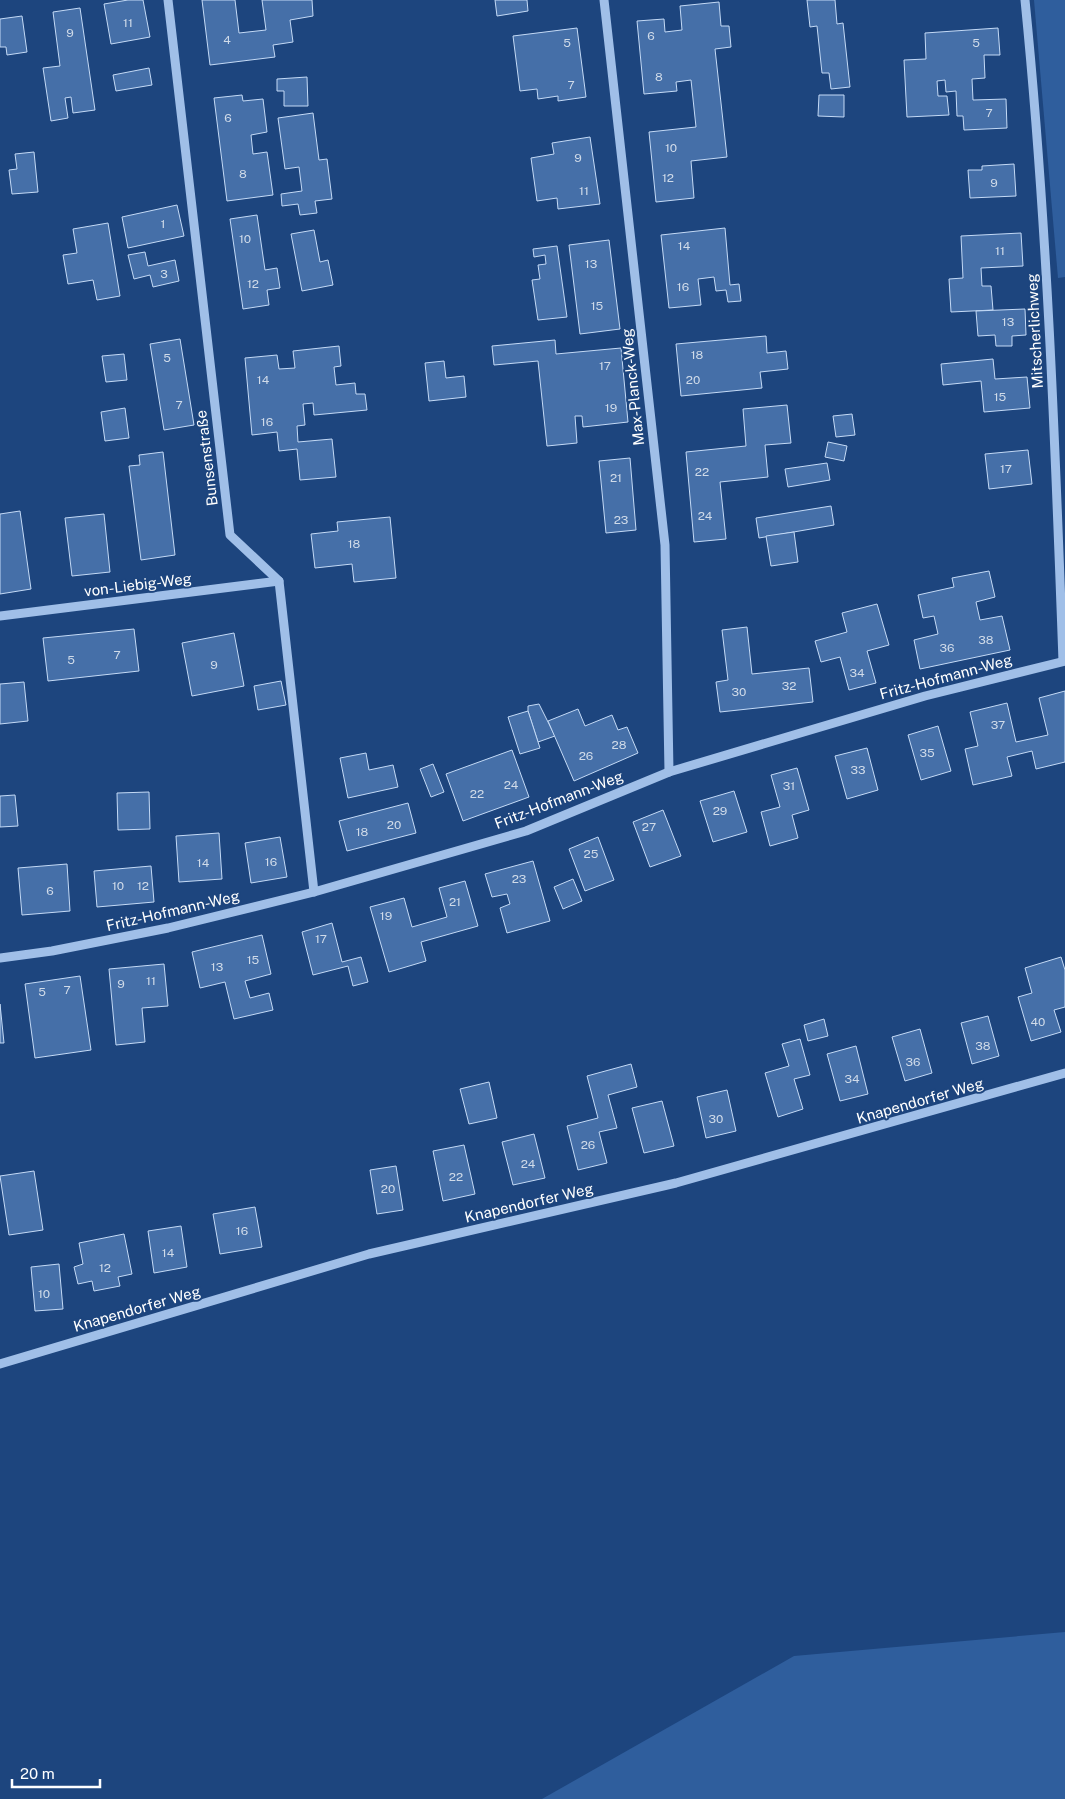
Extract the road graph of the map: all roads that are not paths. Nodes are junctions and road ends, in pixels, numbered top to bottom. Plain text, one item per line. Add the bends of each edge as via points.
1 (168, 0) edge
2 (604, 0) edge
3 (1025, 0) edge
4 (1061, 510) edge
5 (280, 581) junction
6 (0, 616) edge
7 (1064, 661) edge
8 (669, 772) junction
9 (314, 892) junction
10 (0, 958) edge
11 (1065, 1073) edge
12 (0, 1364) edge

1 - 5 street, Bunsenstraße via 230,536
2 - 8 street, Max-Planck-Weg via 664,545
3 - 4 street, Mitscherlichweg via 1036,115
4 - 7 street, Mitscherlichweg
5 - 6 street, von-Liebig-Weg
5 - 9 street
7 - 8 street, Fritz-Hofmann-Weg via 925,696
8 - 9 street, Fritz-Hofmann-Weg via 526,830
9 - 10 street, Fritz-Hofmann-Weg via 168,928 52,952
11 - 12 street, Knapendorfer Weg via 676,1183 370,1254

